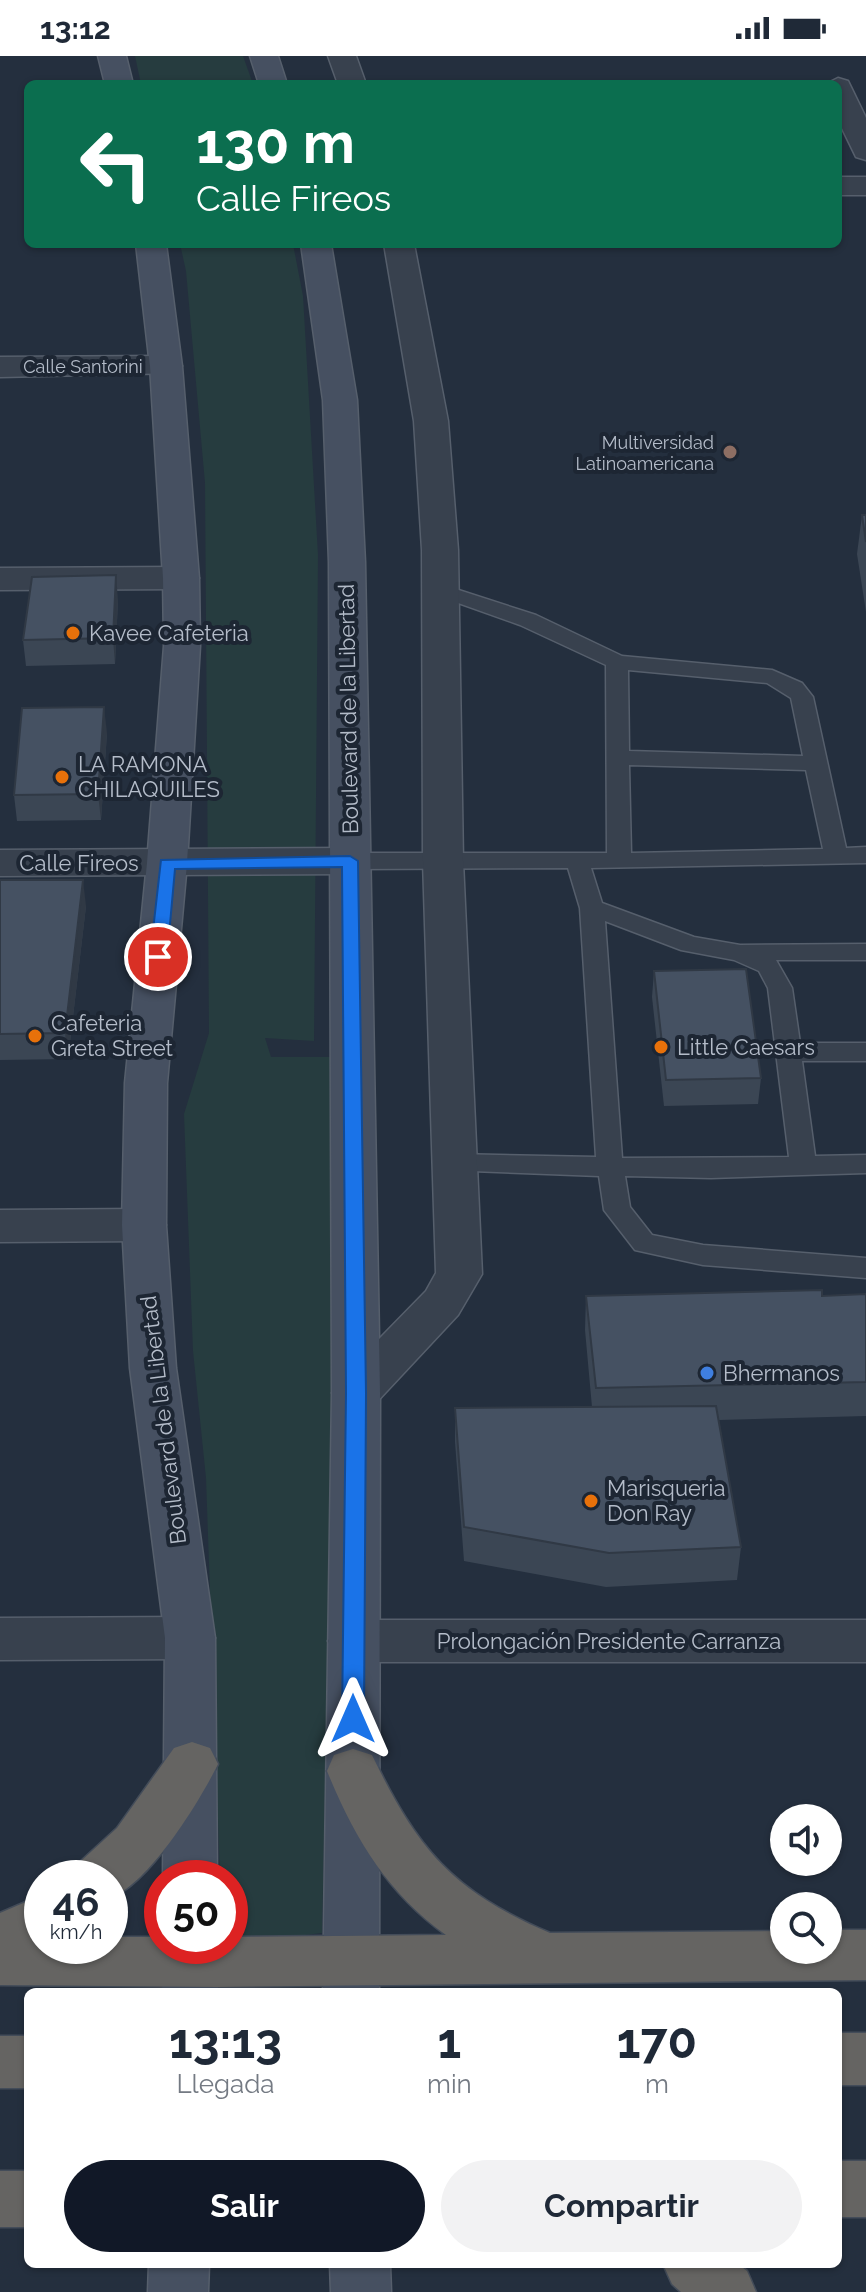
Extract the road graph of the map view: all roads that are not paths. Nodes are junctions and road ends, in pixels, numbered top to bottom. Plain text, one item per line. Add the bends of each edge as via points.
1 (112, 56) edge
2 (264, 56) edge
3 (342, 56) edge
4 (824, 56) edge
5 (118, 80) edge
6 (272, 80) edge
7 (351, 80) edge
8 (834, 80) edge
9 (842, 97) edge
10 (866, 151) edge
11 (842, 186) edge
12 (866, 186) edge
13 (151, 248) edge
14 (317, 248) edge
15 (400, 248) edge
16 (166, 366) junction
17 (0, 367) edge
18 (181, 578) junction
19 (0, 579) edge
20 (440, 590) junction
21 (617, 662) junction
22 (619, 758) junction
23 (816, 763) junction
24 (866, 855) edge
25 (836, 856) junction
26 (619, 860) junction
27 (350, 861) junction
28 (443, 861) junction
29 (577, 861) junction
30 (0, 863) edge
31 (167, 863) junction
32 (592, 908) junction
33 (866, 952) edge
34 (740, 953) junction
35 (788, 1052) junction
36 (866, 1052) edge
37 (455, 1163) junction
38 (866, 1164) edge
39 (610, 1166) junction
40 (803, 1167) junction
41 (144, 1225) junction
42 (0, 1226) edge
43 (866, 1268) edge
44 (356, 1393) junction
45 (190, 1638) junction
46 (0, 1639) edge
47 (353, 1641) junction
48 (866, 1641) edge
49 (192, 1764) junction
50 (353, 1771) junction
51 (119, 1860) edge
52 (190, 1860) edge
53 (24, 1928) edge
54 (0, 1940) edge
55 (866, 1955) edge
56 (543, 1956) junction
57 (0, 1960) edge
58 (190, 1967) edge
59 (619, 1973) edge
60 (350, 1976) edge
61 (842, 2059) edge
62 (866, 2059) edge
63 (0, 2062) edge
64 (24, 2062) edge
65 (842, 2189) edge
66 (866, 2189) edge
67 (0, 2199) edge
68 (24, 2199) edge
69 (179, 2268) edge
70 (360, 2268) edge
71 (698, 2268) edge
72 (178, 2292) edge
73 (361, 2292) edge
74 (726, 2292) edge

1 - 5 main road
2 - 6 main road
3 - 7 street
4 - 8 street
9 - 10 street
11 - 12 street
13 - 16 main road, Boulevard de la Libertad
14 - 27 main road, Boulevard de la Libertad via 340,400
15 - 20 street via 431,421
16 - 17 street, Calle Santorini
16 - 18 main road, Boulevard de la Libertad
18 - 19 street
18 - 31 main road, Boulevard de la Libertad via 182,646
20 - 21 lane via 528,620
20 - 28 street
21 - 22 lane
21 - 23 lane via 785,682 802,697
22 - 23 lane
22 - 26 lane
23 - 25 lane
24 - 25 lane
25 - 26 lane
26 - 29 lane
27 - 28 lane
27 - 31 street, Calle Fireos
27 - 44 main road, Boulevard de la Libertad
28 - 29 lane
28 - 37 street
29 - 32 lane
30 - 31 street, Calle Fireos
31 - 41 main road, Boulevard de la Libertad via 146,1083
32 - 34 lane via 690,944
32 - 39 lane
33 - 34 lane
34 - 35 lane via 768,966 780,988
35 - 36 lane
35 - 40 lane
37 - 39 lane
37 - 44 street via 459,1274 442,1303
38 - 40 lane
39 - 40 lane
39 - 43 lane via 617,1210 644,1243 703,1255
41 - 42 street
41 - 45 main road, Boulevard de la Libertad via 153,1368
44 - 47 main road, Boulevard de la Libertad
45 - 46 street
45 - 49 main road, Boulevard de la Libertad
47 - 48 street, Prolongación Presidente Carranza
47 - 50 main road, Boulevard de la Libertad
49 - 51 highway
49 - 52 main road, Boulevard de la Libertad
50 - 56 highway via 382,1837 433,1895 503,1941
50 - 60 main road, Boulevard de la Libertad
53 - 54 highway
55 - 59 highway
56 - 59 highway
56 - 60 highway
57 - 58 highway
58 - 60 highway
61 - 62 highway
63 - 64 highway
65 - 66 highway
67 - 68 highway
69 - 72 main road
70 - 73 main road
71 - 74 highway

